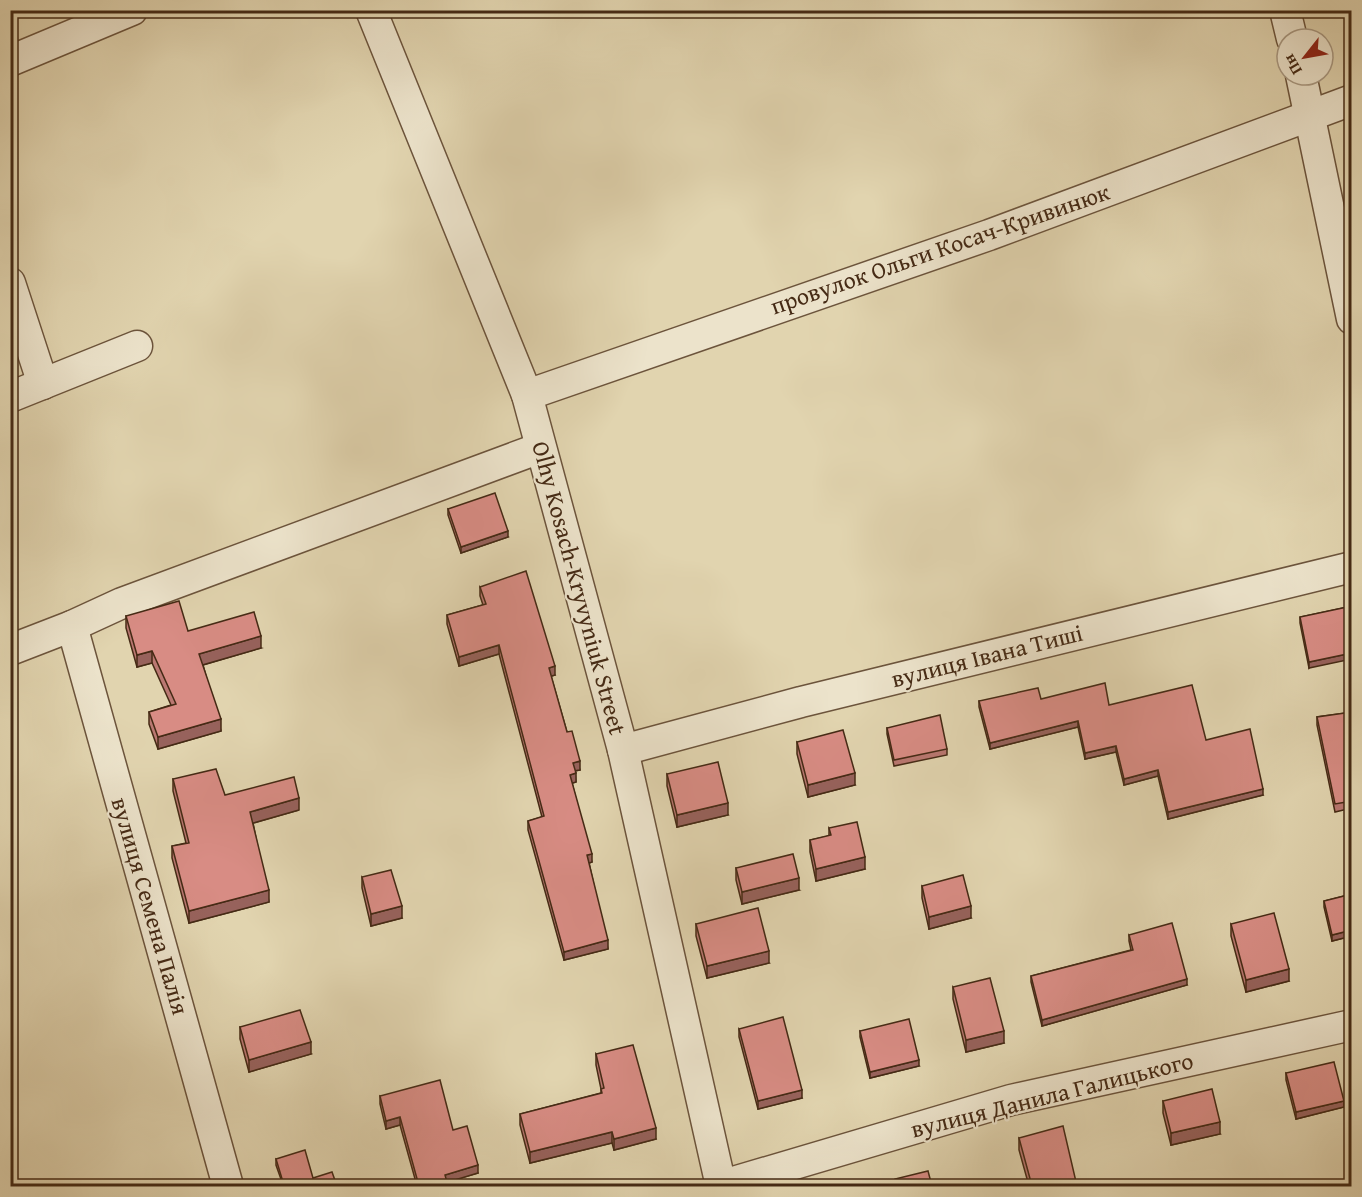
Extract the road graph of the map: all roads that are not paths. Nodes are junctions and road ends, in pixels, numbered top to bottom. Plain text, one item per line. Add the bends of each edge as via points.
1 (132, 10) edge
2 (371, 10) edge
3 (1285, 10) edge
4 (1289, 27) edge
5 (10, 61) edge
6 (1304, 87) edge
7 (1352, 100) edge
8 (1311, 116) junction
9 (10, 283) edge
10 (1352, 318) edge
11 (137, 346) dead end
12 (43, 384) junction
13 (527, 395) junction
14 (10, 397) edge
15 (540, 448) junction
16 (1352, 567) edge
17 (72, 626) junction
18 (10, 650) edge
19 (623, 750) junction
20 (1352, 1025) edge
21 (228, 1186) edge
22 (721, 1186) edge

1 - 5 street
2 - 13 street, Olhy Kosach-Kryvyniuk Street
3 - 4 street
6 - 8 street
7 - 8 street, провулок Ольги Косач-Кривинюк
8 - 10 street
8 - 13 street, провулок Ольги Косач-Кривинюк via 989,235
9 - 12 street
11 - 12 street
12 - 14 street
13 - 15 street, Olhy Kosach-Kryvyniuk Street
15 - 17 street via 133,599
15 - 19 street, Olhy Kosach-Kryvyniuk Street
16 - 19 street, вулиця Івана Тиші via 801,702
17 - 18 street
17 - 21 street, вулиця Семена Палія
19 - 22 street, Olhy Kosach-Kryvyniuk Street
20 - 22 street, вулиця Данила Галицького via 1011,1100

